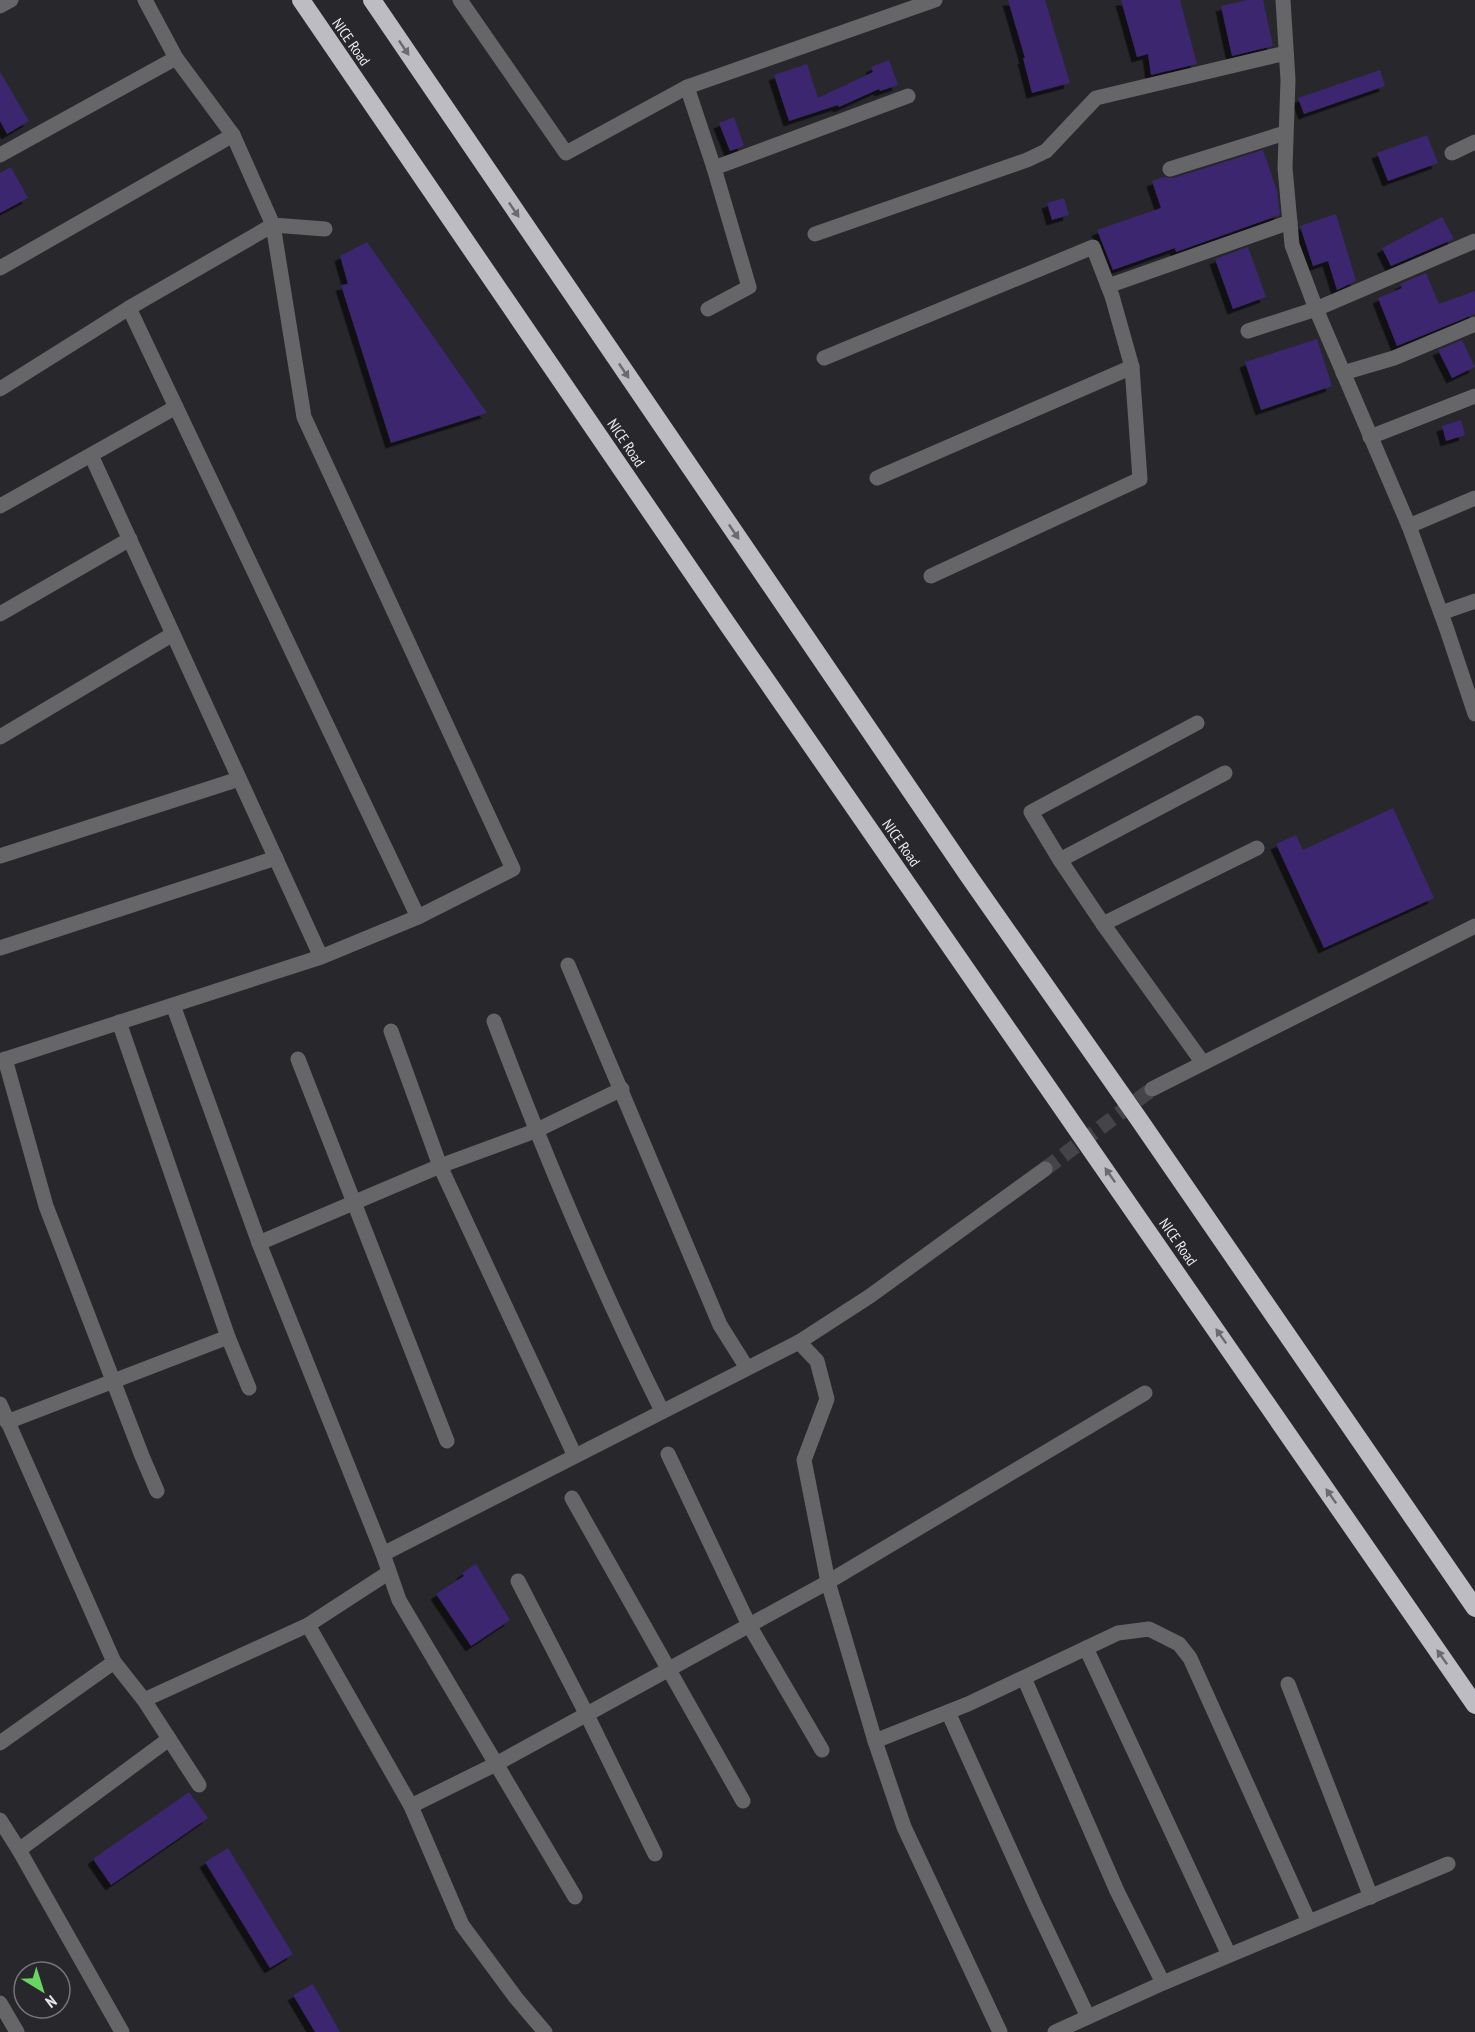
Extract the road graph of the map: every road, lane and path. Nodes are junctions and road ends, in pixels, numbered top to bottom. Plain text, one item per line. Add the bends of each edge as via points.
1 (11, 0) edge
2 (145, 0) edge
3 (301, 0) edge
4 (372, 0) edge
5 (460, 0) edge
6 (935, 0) edge
7 (1283, 0) edge
8 (0, 6) edge
9 (1286, 53) junction
10 (176, 57) junction
11 (687, 87) junction
12 (908, 96) dead end
13 (1285, 133) junction
14 (233, 135) junction
15 (1475, 142) edge
16 (1452, 153) dead end
17 (0, 155) edge
18 (714, 168) junction
19 (1170, 169) dead end
20 (1290, 222) junction
21 (273, 225) junction
22 (325, 229) dead end
23 (815, 234) dead end
24 (1475, 241) edge
25 (0, 268) edge
26 (1108, 286) junction
27 (129, 308) junction
28 (708, 309) dead end
29 (1316, 309) junction
30 (1475, 324) edge
31 (1248, 331) dead end
32 (824, 358) dead end
33 (1132, 367) junction
34 (1343, 373) junction
35 (0, 389) edge
36 (1475, 396) edge
37 (176, 407) junction
38 (1370, 437) junction
39 (91, 455) junction
40 (877, 478) dead end
41 (1475, 498) edge
42 (0, 506) edge
43 (1409, 526) junction
44 (130, 539) junction
45 (931, 576) dead end
46 (1475, 601) edge
47 (1441, 613) junction
48 (0, 614) edge
49 (173, 634) junction
50 (1475, 714) edge
51 (1197, 723) dead end
52 (0, 737) edge
53 (1225, 773) dead end
54 (239, 778) junction
55 (1257, 848) dead end
56 (0, 856) edge
57 (276, 858) junction
58 (1060, 860) junction
59 (418, 917) junction
60 (1103, 924) junction
61 (1475, 926) edge
62 (0, 948) edge
63 (321, 957) junction
64 (568, 965) dead end
65 (173, 1005) junction
66 (494, 1021) dead end
67 (119, 1022) junction
68 (391, 1031) dead end
69 (298, 1059) dead end
70 (3, 1060) edge
71 (1203, 1063) junction
72 (622, 1089) junction
73 (1152, 1089) tunnel mouth
74 (535, 1131) junction
75 (440, 1166) junction
76 (1045, 1169) tunnel mouth
77 (354, 1203) junction
78 (259, 1243) junction
79 (228, 1337) junction
80 (799, 1342) junction
81 (747, 1368) junction
82 (113, 1381) junction
83 (249, 1388) dead end
84 (1145, 1394) dead end
85 (0, 1404) edge
86 (662, 1412) junction
87 (7, 1422) junction
88 (447, 1441) dead end
89 (668, 1454) dead end
90 (575, 1456) junction
91 (157, 1491) dead end
92 (572, 1498) dead end
93 (383, 1554) junction
94 (388, 1573) junction
95 (518, 1581) dead end
96 (828, 1581) junction
97 (1475, 1608) edge
98 (308, 1625) junction
99 (749, 1625) junction
100 (1086, 1648) junction
101 (114, 1662) junction
102 (667, 1670) junction
103 (1024, 1678) junction
104 (1288, 1684) dead end
105 (144, 1700) junction
106 (1475, 1705) edge
107 (948, 1712) junction
108 (587, 1714) junction
109 (169, 1739) junction
110 (875, 1741) junction
111 (0, 1743) edge
112 (822, 1750) dead end
113 (496, 1764) junction
114 (199, 1785) dead end
115 (743, 1801) dead end
116 (411, 1806) junction
117 (0, 1820) edge
118 (19, 1850) junction
119 (655, 1854) dead end
120 (1448, 1864) dead end
121 (575, 1896) dead end
122 (1371, 1896) junction
123 (1309, 1922) junction
124 (1229, 1955) junction
125 (1163, 1983) junction
126 (0, 2003) edge
127 (1088, 2017) junction
128 (17, 2032) edge
129 (122, 2032) edge
130 (545, 2032) edge
131 (999, 2032) edge
132 (1055, 2032) edge

1 - 8 street
2 - 10 street
106 -> 3 highway, NICE Road
4 -> 97 highway via 963,868
5 - 11 street via 566,153
6 - 11 street
7 - 9 street
9 - 13 street
9 - 23 street via 1096,98 1046,151
10 - 14 street
10 - 17 street
11 - 18 street
12 - 18 street
13 - 19 street
13 - 20 street
14 - 21 street
14 - 25 street
15 - 16 street
18 - 28 street via 749,287
20 - 26 street
20 - 29 street via 1292,245
21 - 22 street
21 - 27 street
21 - 59 street via 304,417 513,869
24 - 29 street
26 - 32 street via 1093,247
26 - 33 street
27 - 35 street
27 - 37 street
29 - 31 street
29 - 34 street
30 - 34 street via 1394,358
33 - 40 street
33 - 45 street via 1140,479
34 - 38 street
36 - 38 street
37 - 39 street
37 - 59 street
38 - 43 street
39 - 42 street
39 - 44 street
41 - 43 street
43 - 47 street
44 - 48 street
44 - 49 street
46 - 47 street
47 - 50 street
49 - 52 street
49 - 54 street
51 - 58 street via 1031,812
53 - 58 street
54 - 56 street
54 - 57 street
55 - 60 street
57 - 62 street
57 - 63 street
58 - 60 street
59 - 63 street
60 - 71 street
61 - 71 street
63 - 65 street
64 - 72 street
65 - 67 street
65 - 78 street
66 - 74 street
67 - 70 street
67 - 79 street
68 - 75 street
69 - 77 street
70 - 82 street via 46,1206
71 - 73 street
72 - 74 street
72 - 81 street via 720,1325
74 - 75 street
74 - 86 street via 627,1342
75 - 77 street
75 - 90 street
76 - 80 street via 870,1296
77 - 78 street
77 - 88 street
78 - 93 street
79 - 82 street
79 - 83 street
80 - 81 street
80 - 96 street via 817,1361 827,1399 804,1460
81 - 86 street
82 - 87 street
82 - 91 street
84 - 96 street
85 - 87 street
86 - 90 street
87 - 101 street
89 - 99 street
90 - 93 street
92 - 102 street
93 - 94 street
94 - 98 street
94 - 113 street via 399,1600
95 - 108 street
96 - 99 street
96 - 110 street
98 - 105 street
98 - 116 street
99 - 102 street
99 - 112 street
100 - 103 street
100 - 123 street via 1118,1634 1149,1629 1179,1644 1190,1658
100 - 124 street
101 - 105 street
101 - 111 street
102 - 108 street
102 - 115 street
103 - 107 street
103 - 125 street via 1117,1891
104 - 122 street
105 - 109 street
107 - 110 street
107 - 127 street
108 - 113 street
108 - 119 street
109 - 114 street
109 - 118 street
110 - 131 street via 904,1827
113 - 116 street
113 - 121 street
116 - 130 street via 462,1925
117 - 118 street
118 - 129 street
120 - 122 street
122 - 123 street
123 - 124 street
124 - 125 street
125 - 127 street
126 - 128 street
127 - 132 street

